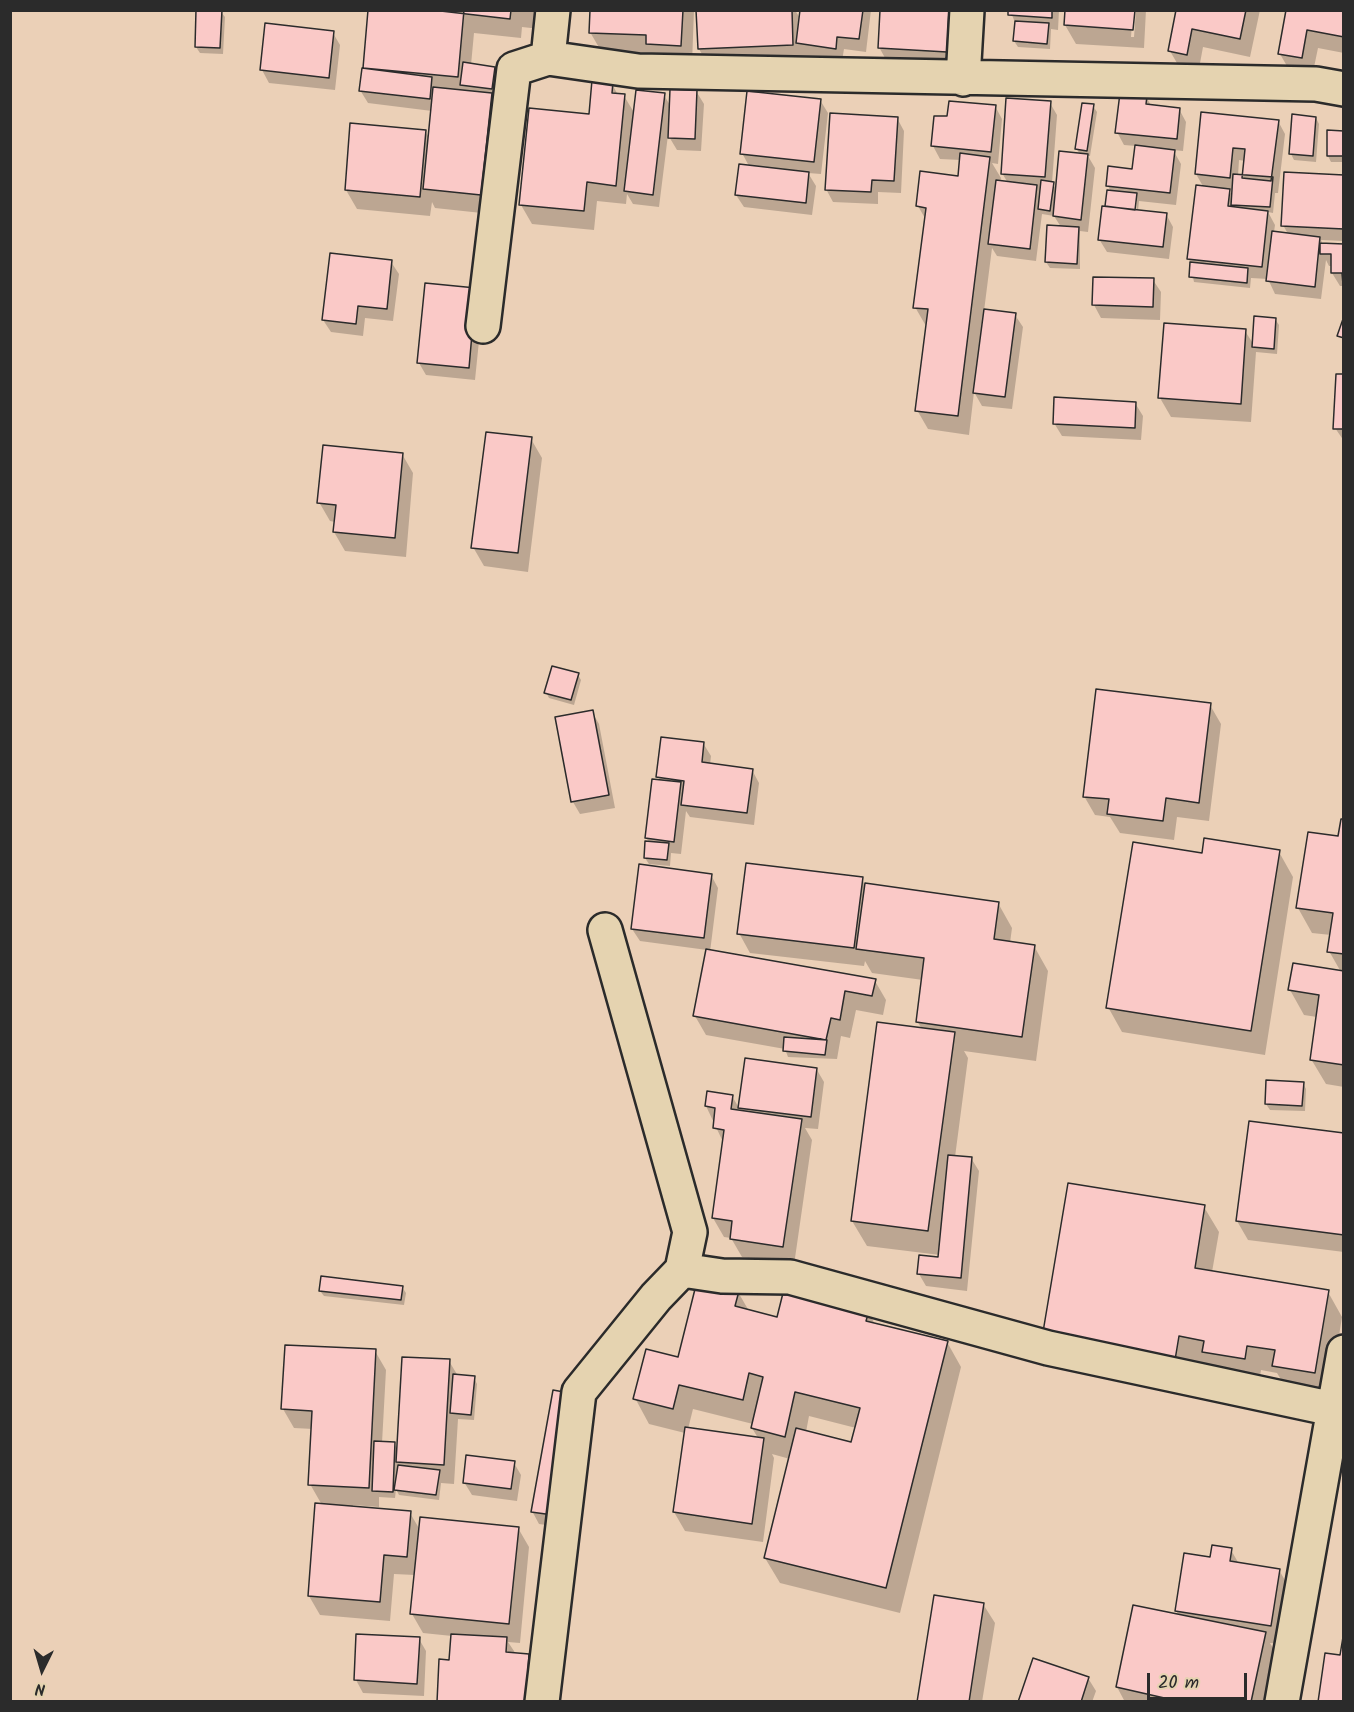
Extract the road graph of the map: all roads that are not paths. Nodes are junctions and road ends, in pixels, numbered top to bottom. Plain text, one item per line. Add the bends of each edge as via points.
1 (553, 10) edge
2 (967, 10) edge
3 (548, 58) junction
4 (963, 79) junction
5 (1344, 89) edge
6 (483, 326) dead end
7 (605, 930) dead end
8 (682, 1270) junction
9 (1344, 1352) edge
10 (1333, 1409) junction
11 (542, 1701) edge
12 (1282, 1701) edge

1 - 3 street
2 - 4 street
3 - 4 street via 638,71
3 - 6 street via 514,69
4 - 5 street via 1316,84
7 - 8 street via 690,1232
8 - 10 street via 722,1276 790,1277 1048,1348
8 - 11 street via 579,1392
9 - 10 street
10 - 12 street

